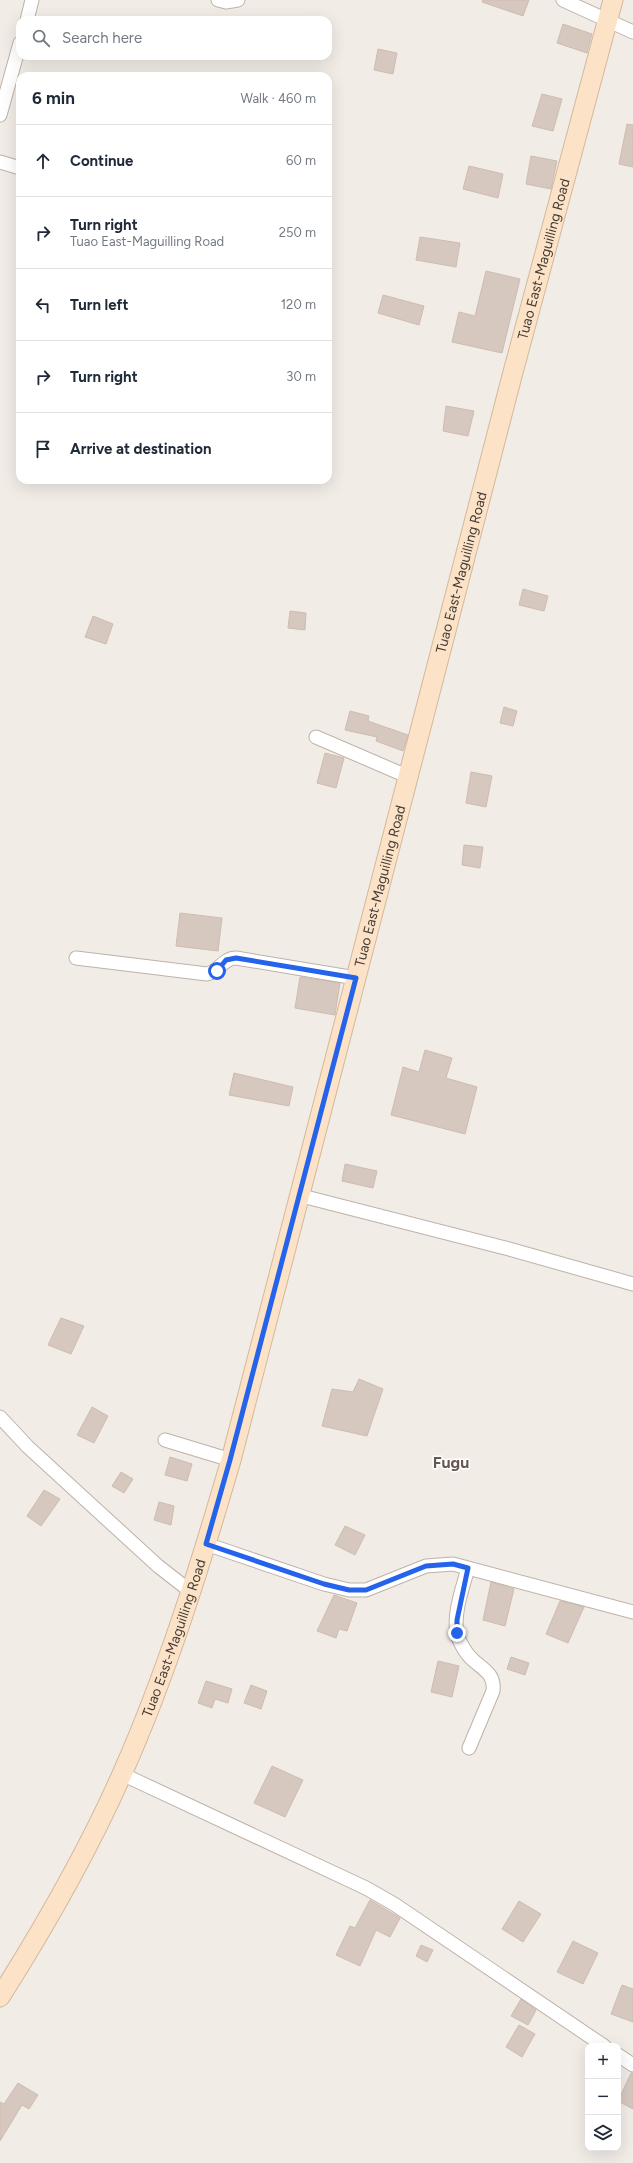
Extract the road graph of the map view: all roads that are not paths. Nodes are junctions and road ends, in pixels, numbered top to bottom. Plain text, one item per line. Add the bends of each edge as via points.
1 (32, 0) edge
2 (218, 0) edge
3 (238, 0) edge
4 (563, 0) edge
5 (613, 0) edge
6 (28, 16) edge
7 (608, 19) junction
8 (633, 32) edge
9 (16, 57) edge
10 (0, 115) edge
11 (0, 162) edge
12 (16, 167) edge
13 (316, 737) dead end
14 (409, 777) junction
15 (76, 958) dead end
16 (356, 978) junction
17 (298, 1195) junction
18 (633, 1284) edge
19 (0, 1417) edge
20 (165, 1440) dead end
21 (230, 1460) junction
22 (206, 1544) junction
23 (468, 1568) junction
24 (190, 1591) junction
25 (633, 1612) edge
26 (469, 1748) dead end
27 (122, 1774) junction
28 (0, 1997) edge
29 (600, 2043) edge
30 (621, 2057) edge
31 (633, 2065) edge

1 - 6 street
2 - 3 street
4 - 7 street
5 - 7 main road, Tuao East-Maguilling Road
7 - 8 street
7 - 14 main road, Tuao East-Maguilling Road via 512,376
9 - 10 street
11 - 12 street
13 - 14 street
14 - 16 main road, Tuao East-Maguilling Road
15 - 16 street via 207,974 217,971 226,960 236,958
16 - 17 main road, Tuao East-Maguilling Road
17 - 18 street
17 - 21 main road, Tuao East-Maguilling Road
19 - 24 street via 28,1447 158,1566
20 - 21 street
21 - 22 main road, Tuao East-Maguilling Road
22 - 23 street via 349,1590 366,1590 432,1565 453,1564
22 - 24 main road, Tuao East-Maguilling Road
23 - 25 street
23 - 26 street via 457,1620 457,1633 464,1648 472,1659 487,1670 494,1684
24 - 27 main road, Tuao East-Maguilling Road via 161,1675
27 - 28 main road, Tuao East-Maguilling Road via 61,1894
27 - 29 street via 366,1888 394,1904
30 - 31 street

